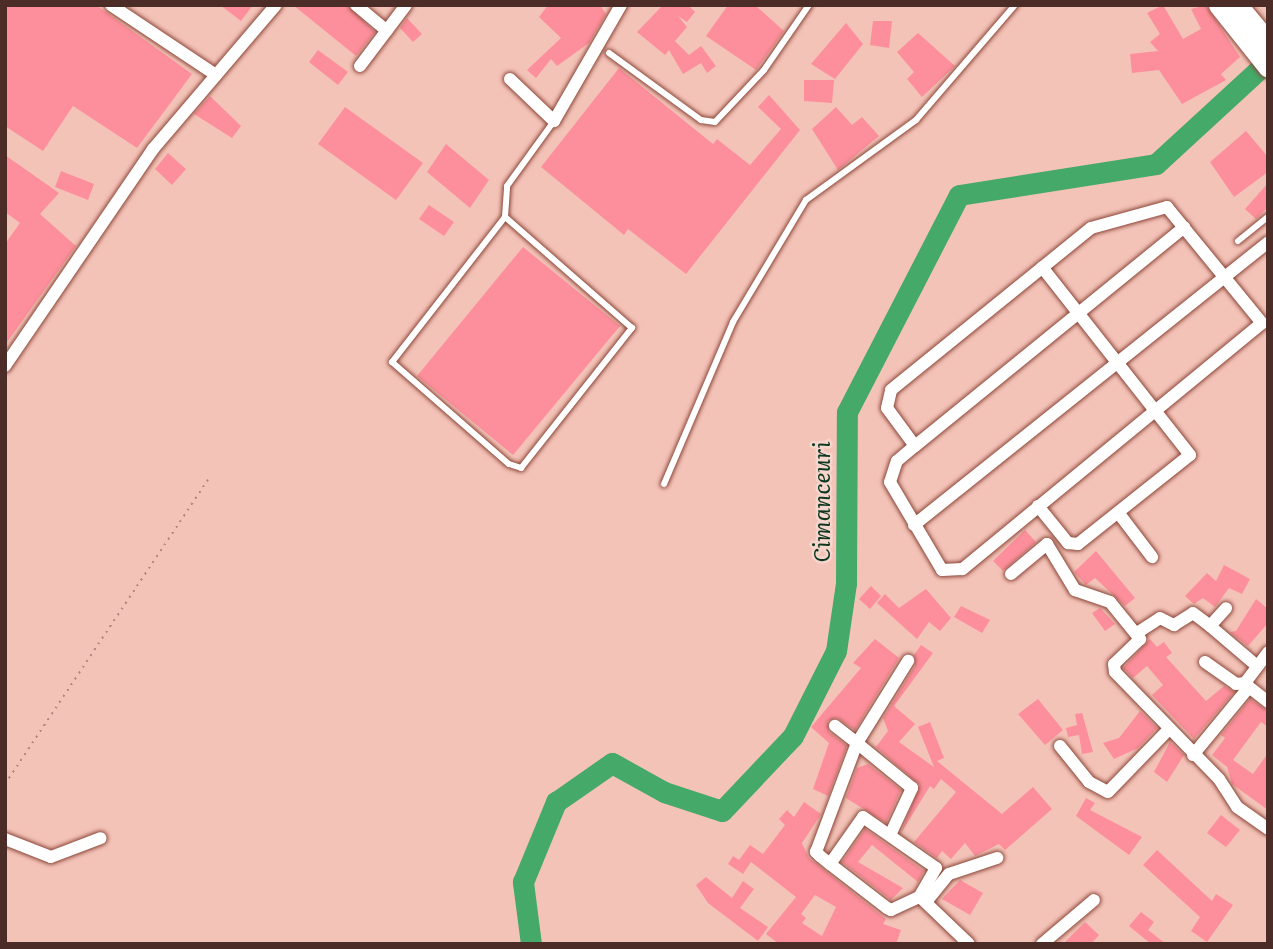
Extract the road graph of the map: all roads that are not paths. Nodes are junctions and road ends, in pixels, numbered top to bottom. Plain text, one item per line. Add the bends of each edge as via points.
1 (111, 5) edge
2 (276, 5) edge
3 (356, 5) edge
4 (406, 5) edge
5 (621, 5) edge
6 (809, 5) edge
7 (1015, 5) edge
8 (1218, 5) edge
9 (1238, 5) edge
10 (1244, 30) junction
11 (387, 32) junction
12 (1268, 41) edge
13 (609, 53) dead end
14 (360, 66) dead end
15 (1266, 66) edge
16 (216, 75) junction
17 (510, 79) dead end
18 (554, 121) junction
19 (505, 216) junction
20 (1268, 217) edge
21 (1184, 228) junction
22 (1238, 241) dead end
23 (1268, 242) edge
24 (1042, 267) junction
25 (1223, 275) junction
26 (1079, 313) junction
27 (1116, 360) junction
28 (5, 366) edge
29 (1156, 410) junction
30 (915, 446) junction
31 (664, 484) dead end
32 (1038, 506) junction
33 (1119, 515) junction
34 (915, 525) junction
35 (1152, 557) dead end
36 (1011, 574) dead end
37 (1226, 608) dead end
38 (1210, 626) junction
39 (1137, 633) junction
40 (1268, 652) edge
41 (908, 661) dead end
42 (1205, 662) dead end
43 (1257, 666) junction
44 (1247, 685) junction
45 (1268, 702) edge
46 (835, 726) dead end
47 (1169, 729) junction
48 (857, 743) junction
49 (1060, 747) dead end
50 (1193, 754) junction
51 (1268, 829) edge
52 (891, 833) junction
53 (101, 838) dead end
54 (5, 839) edge
55 (998, 858) dead end
56 (830, 864) junction
57 (923, 900) junction
58 (1094, 900) dead end
59 (969, 944) edge
60 (1042, 944) edge

1 - 16 street
2 - 16 street
3 - 11 street
4 - 11 street
5 - 18 street
6 - 13 lane via 764,70 715,122 701,120
7 - 31 lane via 916,120 806,200 733,322
8 - 10 main road
9 - 10 main road
10 - 12 main road
10 - 15 main road
11 - 14 street
16 - 28 street via 116,199
17 - 18 street
18 - 19 lane via 507,186
19 - 19 lane via 392,362 509,464 521,468 632,328
20 - 22 lane
21 - 24 street via 1167,207 1091,228
21 - 25 street
21 - 26 street
23 - 25 street
24 - 26 street
24 - 30 street via 891,390 887,408
25 - 27 street
25 - 29 street via 1262,323
26 - 27 street
26 - 30 street
27 - 29 street
27 - 34 street
29 - 32 street
29 - 33 street via 1190,455
30 - 34 street via 897,461 890,482
32 - 33 street via 1068,543 1078,544
32 - 34 street via 951,573 942,570
33 - 35 street
36 - 39 street via 1041,545 1050,545 1075,590 1110,602
37 - 38 street
38 - 39 street via 1193,612 1174,625 1160,618
38 - 43 street
39 - 47 street via 1138,642 1114,664 1115,672
40 - 43 street
41 - 48 street
42 - 44 street via 1236,684
43 - 44 street
44 - 45 street
44 - 50 street
46 - 48 street
47 - 49 street via 1108,792 1089,782
47 - 50 street
48 - 52 street via 912,788
48 - 56 street via 815,848
50 - 51 street via 1219,779 1237,807
52 - 56 street via 863,817
52 - 57 street via 935,866
53 - 54 street via 51,857
55 - 57 street via 949,874
56 - 57 street via 891,910
57 - 59 street
58 - 60 street

